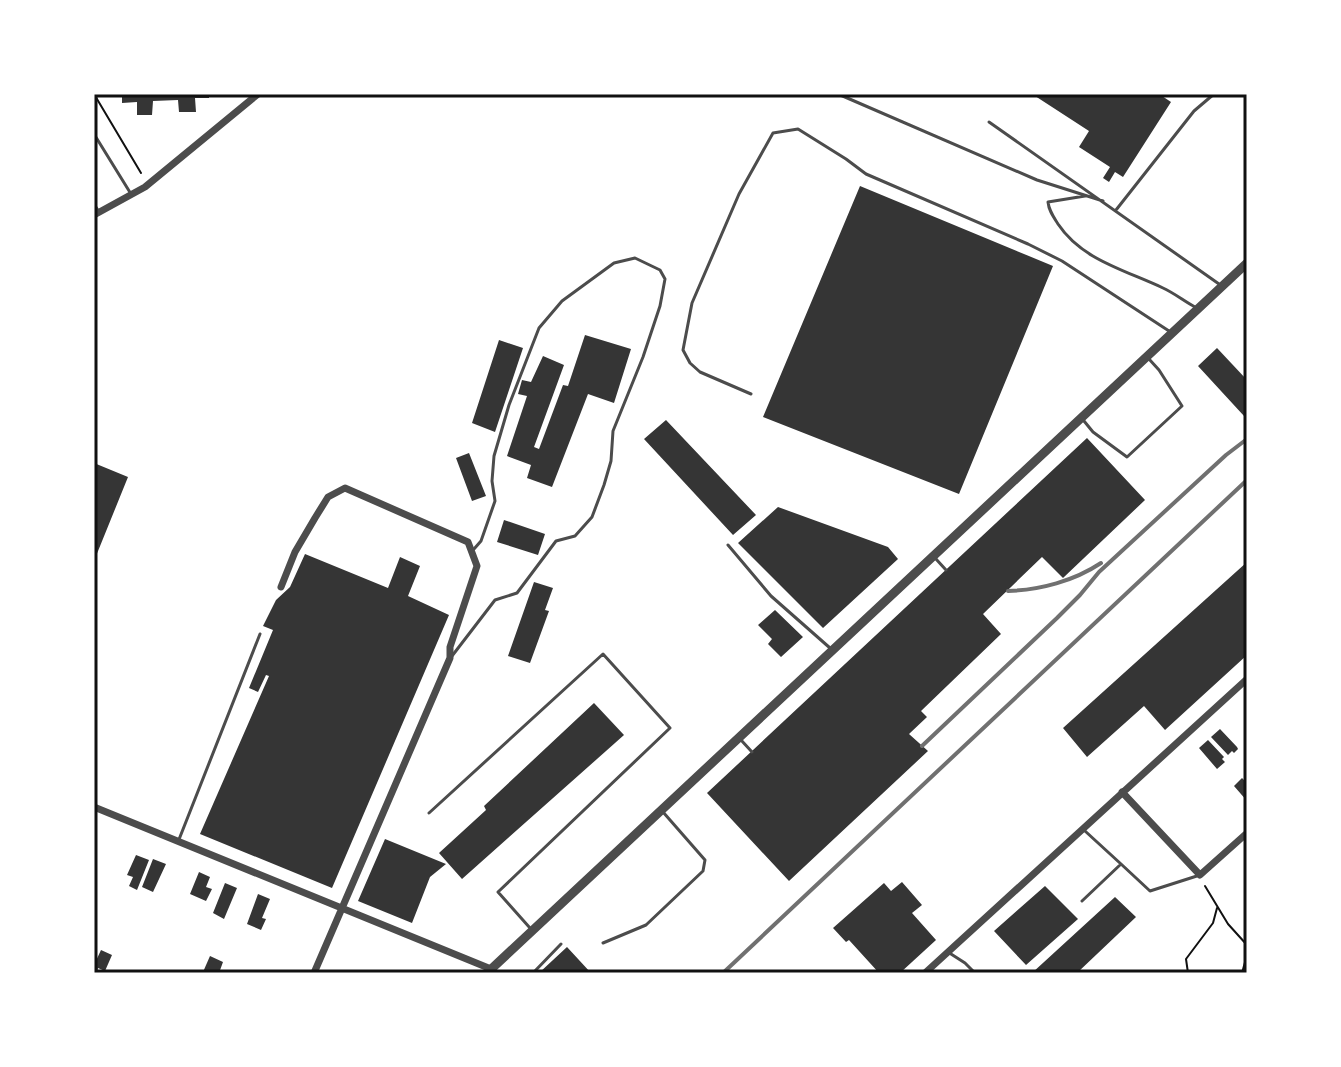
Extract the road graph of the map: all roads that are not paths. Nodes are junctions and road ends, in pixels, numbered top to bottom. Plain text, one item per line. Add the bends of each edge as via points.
1 (258, 94) edge
2 (838, 94) edge
3 (1214, 94) edge
4 (989, 122) dead end
5 (94, 134) edge
6 (131, 194) junction
7 (1086, 196) junction
8 (1103, 201) junction
9 (96, 210) edge
10 (1116, 210) junction
11 (1247, 263) edge
12 (1222, 286) junction
13 (1198, 309) junction
14 (1172, 333) junction
15 (1147, 356) junction
16 (751, 394) dead end
17 (1082, 418) junction
18 (728, 545) dead end
19 (472, 552) junction
20 (933, 556) junction
21 (946, 570) dead end
22 (281, 587) dead end
23 (260, 634) dead end
24 (833, 650) junction
25 (450, 658) junction
26 (1247, 679) edge
27 (739, 738) junction
28 (752, 752) dead end
29 (1122, 792) junction
30 (94, 807) edge
31 (661, 810) junction
32 (429, 813) dead end
33 (1083, 828) junction
34 (1247, 833) edge
35 (178, 842) junction
36 (1121, 864) junction
37 (1200, 875) junction
38 (1082, 901) dead end
39 (342, 908) junction
40 (532, 931) junction
41 (603, 943) dead end
42 (561, 944) dead end
43 (948, 952) junction
44 (489, 971) edge
45 (314, 973) edge
46 (533, 973) edge
47 (925, 973) edge
48 (975, 973) edge

1 - 6 street
2 - 7 lane
3 - 10 lane via 1194,111
4 - 8 lane
5 - 6 lane
6 - 9 street
7 - 8 lane
7 - 13 lane via 1048,202 1066,235 1081,249
8 - 10 lane
10 - 12 lane
11 - 12 street
12 - 13 street
13 - 14 street
14 - 15 street
14 - 16 lane via 1062,261 866,174 798,129 773,133 739,194 692,303 683,350 700,372
15 - 17 street
15 - 17 lane via 1182,406 1127,457
17 - 20 street
18 - 24 lane via 771,596
19 - 22 street via 468,542 345,488 328,497
19 - 25 street via 477,566
19 - 25 lane via 495,501 494,456 539,328 562,301 614,263 635,258 660,270 665,279 660,306 613,431 611,461 592,517 575,536 556,541 517,593 495,600
20 - 21 lane
20 - 24 street
23 - 35 lane
24 - 27 street
25 - 39 street
26 - 29 street
27 - 28 lane
27 - 31 street
29 - 33 street
29 - 37 street
30 - 35 street
31 - 40 street
31 - 41 lane via 705,860 703,871 646,925
32 - 40 lane via 603,654 670,728 498,892
33 - 36 lane
33 - 43 street
34 - 37 street
35 - 39 street
36 - 37 lane via 1150,891
36 - 38 lane
39 - 44 street
39 - 45 street
40 - 44 street
42 - 46 lane
43 - 47 street
43 - 48 lane

